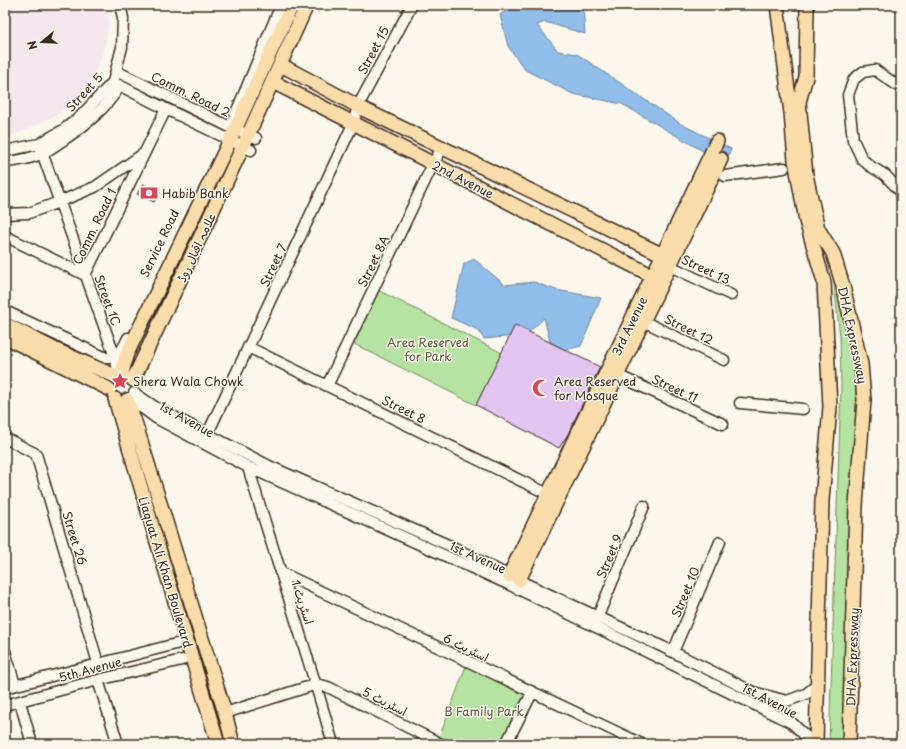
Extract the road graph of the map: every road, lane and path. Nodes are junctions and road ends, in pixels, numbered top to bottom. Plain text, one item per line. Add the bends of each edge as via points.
1 (120, 5) edge
2 (281, 5) edge
3 (292, 5) edge
4 (307, 5) edge
5 (412, 5) edge
6 (777, 5) edge
7 (807, 5) edge
8 (281, 65) junction
9 (116, 71) junction
10 (273, 82) junction
11 (116, 84) junction
12 (901, 88) edge
13 (358, 106) junction
14 (166, 109) junction
15 (353, 124) junction
16 (230, 134) junction
17 (717, 141) dead end
18 (250, 142) junction
19 (442, 148) junction
20 (40, 149) junction
21 (5, 151) edge
22 (143, 154) junction
23 (721, 159) dead end
24 (5, 162) edge
25 (433, 164) junction
26 (784, 168) dead end
27 (725, 176) dead end
28 (901, 192) edge
29 (59, 202) junction
30 (5, 214) edge
31 (5, 236) edge
32 (663, 255) junction
33 (670, 266) junction
34 (85, 275) junction
35 (653, 276) junction
36 (731, 295) dead end
37 (5, 311) edge
38 (643, 321) junction
39 (5, 324) edge
40 (5, 337) edge
41 (248, 347) junction
42 (114, 357) junction
43 (724, 360) dead end
44 (617, 375) junction
45 (122, 376) junction
46 (327, 386) junction
47 (123, 396) junction
48 (740, 404) dead end
49 (803, 409) dead end
50 (723, 424) dead end
51 (208, 433) junction
52 (5, 438) edge
53 (248, 467) junction
54 (548, 494) junction
55 (644, 506) dead end
56 (720, 542) dead end
57 (280, 572) junction
58 (514, 578) junction
59 (598, 616) junction
60 (176, 644) dead end
61 (5, 651) edge
62 (673, 652) junction
63 (182, 660) dead end
64 (98, 663) junction
65 (98, 680) junction
66 (316, 684) junction
67 (818, 684) junction
68 (10, 687) edge
69 (532, 693) junction
70 (20, 702) junction
71 (5, 705) edge
72 (224, 713) junction
73 (32, 744) edge
74 (118, 744) edge
75 (218, 744) edge
76 (233, 744) edge
77 (333, 744) edge
78 (441, 744) edge
79 (506, 744) edge
80 (642, 744) edge
81 (815, 744) edge
82 (849, 744) edge

1 - 9 street, Street 5 via 123,18 122,47
2 - 16 street, Service Road
3 - 16 main road
4 - 8 main road, علامہ اقبال روڈ
5 - 13 street, Street 15
6 - 67 main road, DHA Expressway via 795,160 806,222 824,282 830,407 822,500
7 - 82 main road, DHA Expressway via 806,78 799,102 806,175 818,229 833,253 843,286 861,364 864,400 856,505
8 - 10 main road, علامہ اقبال روڈ
8 - 13 main road, 2nd Avenue
9 - 11 street, Street 5
9 - 16 street, Comm. Road 2
10 - 15 main road, 2nd Avenue
10 - 18 main road, علامہ اقبال روڈ
11 - 14 street, Comm. Road 2
11 - 20 street, Street 5 via 109,102 87,123
12 - 28 street via 875,70 863,72 854,79 848,95 853,140 862,159
13 - 15 street, Street 7
13 - 19 main road, 2nd Avenue
14 - 16 street, Comm. Road 2
14 - 22 street, Comm. Road 1
15 - 25 main road, 2nd Avenue
15 - 41 street, Street 7
16 - 18 street, Comm. Road 2
16 - 42 street, Service Road via 122,349
16 - 45 main road via 126,356
17 - 32 main road, 3rd Avenue
18 - 45 main road, علامہ اقبال روڈ
19 - 25 street, Street 8A
19 - 32 main road, 2nd Avenue
20 - 21 street, Street 5
20 - 24 street, Street 5 via 28,158
20 - 29 street, Street 1C
22 - 29 street via 95,187
22 - 34 street, Comm. Road 1
23 - 33 main road, 3rd Avenue
25 - 35 main road, 2nd Avenue
25 - 46 street, Street 8A
26 - 27 street
29 - 30 street via 29,213
29 - 34 street, Street 1C
31 - 34 street, Comm. Road 1
32 - 35 main road, 3rd Avenue
33 - 36 street, Street 13
33 - 38 main road, 3rd Avenue
34 - 42 street, Street 1C
35 - 54 main road, 3rd Avenue
37 - 42 street via 101,357
38 - 43 street, Street 12
38 - 44 main road, 3rd Avenue
39 - 45 main road via 58,351
40 - 47 main road
41 - 46 street, Street 8
41 - 51 street, Street 7
42 - 45 street, Street 1C
44 - 50 street, Street 11
44 - 58 main road, 3rd Avenue
45 - 47 main road via 135,384
45 - 47 main road via 110,382
46 - 54 street, Street 8
47 - 51 street via 155,407
47 - 53 street, 1st Avenue via 156,418
47 - 72 main road, Liaquat Ali Khan Boulevard via 136,425
47 - 75 main road, Liaquat Ali Khan Boulevard via 156,540
48 - 49 street
51 - 58 street via 269,466 455,548
52 - 64 street, Street 26 via 36,454
53 - 57 street, اسٹریٹ 1
53 - 81 street, 1st Avenue via 515,588 792,724
54 - 58 main road, 3rd Avenue
55 - 59 street, Street 9
56 - 62 street, Street 10
57 - 66 street, اسٹریٹ 1
57 - 69 street, اسٹریٹ 6
58 - 59 street
59 - 62 street
60 - 64 street, 5th Avenue
61 - 68 street
62 - 67 street via 753,692 787,701 806,694
63 - 65 street, 5th Avenue
64 - 68 street, 5th Avenue
65 - 70 street, 5th Avenue
65 - 74 street
66 - 72 street
66 - 77 street, اسٹریٹ 1
66 - 78 street, اسٹریٹ 5 via 328,687
67 - 81 main road, DHA Expressway
69 - 79 street
69 - 80 street, اسٹریٹ 6
70 - 71 street, 5th Avenue
70 - 73 street
72 - 76 main road, Liaquat Ali Khan Boulevard

